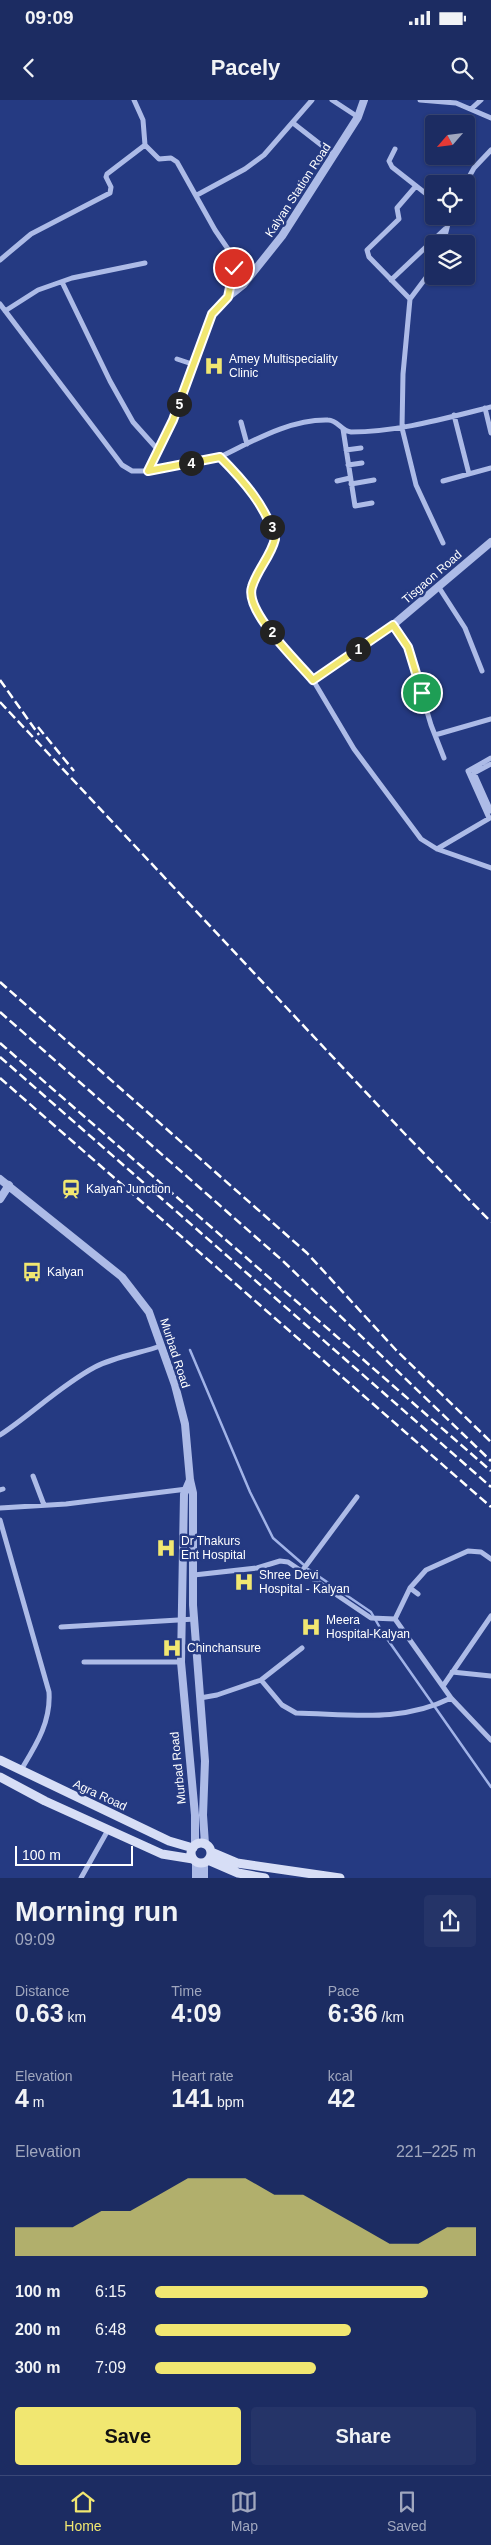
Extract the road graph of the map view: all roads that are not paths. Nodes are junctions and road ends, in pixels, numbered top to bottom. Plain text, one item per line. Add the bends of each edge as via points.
1 (134, 100) edge
2 (312, 100) edge
3 (332, 100) edge
4 (364, 100) edge
5 (420, 100) edge
6 (481, 100) edge
7 (471, 109) junction
8 (358, 117) junction
9 (491, 118) edge
10 (293, 123) junction
11 (145, 145) junction
12 (395, 149) dead end
13 (491, 150) edge
14 (334, 155) junction
15 (470, 175) edge
16 (416, 186) junction
17 (425, 193) edge
18 (197, 195) junction
19 (447, 225) edge
20 (445, 229) junction
21 (444, 235) edge
22 (0, 260) edge
23 (145, 264) dead end
24 (425, 279) edge
25 (391, 280) junction
26 (62, 282) junction
27 (228, 297) junction
28 (410, 299) junction
29 (0, 304) edge
30 (5, 311) junction
31 (176, 359) dead end
32 (194, 365) junction
33 (491, 407) edge
34 (485, 408) junction
35 (454, 416) junction
36 (241, 422) dead end
37 (402, 428) junction
38 (342, 429) junction
39 (491, 433) edge
40 (247, 444) junction
41 (361, 448) dead end
42 (346, 450) junction
43 (159, 451) junction
44 (220, 457) junction
45 (362, 462) dead end
46 (348, 465) junction
47 (491, 468) edge
48 (148, 471) junction
49 (469, 474) junction
50 (374, 480) dead end
51 (337, 481) dead end
52 (350, 481) junction
53 (443, 481) dead end
54 (372, 503) dead end
55 (491, 542) edge
56 (443, 543) dead end
57 (438, 586) junction
58 (393, 625) junction
59 (482, 671) dead end
60 (313, 680) junction
61 (491, 719) edge
62 (435, 735) junction
63 (444, 758) dead end
64 (491, 758) edge
65 (491, 764) edge
66 (491, 811) edge
67 (490, 818) edge
68 (437, 849) junction
69 (491, 868) edge
70 (0, 1179) edge
71 (9, 1185) junction
72 (0, 1199) edge
73 (162, 1346) junction
74 (0, 1435) edge
75 (33, 1476) dead end
76 (189, 1489) junction
77 (357, 1497) dead end
78 (44, 1505) junction
79 (0, 1508) edge
80 (0, 1520) edge
81 (491, 1558) edge
82 (302, 1571) junction
83 (194, 1576) junction
84 (410, 1588) junction
85 (418, 1594) dead end
86 (491, 1616) edge
87 (194, 1618) junction
88 (180, 1619) junction
89 (395, 1619) junction
90 (61, 1627) dead end
91 (302, 1648) dead end
92 (84, 1662) dead end
93 (181, 1662) junction
94 (452, 1672) junction
95 (491, 1676) edge
96 (260, 1680) junction
97 (443, 1686) junction
98 (200, 1698) junction
99 (451, 1698) junction
100 (491, 1740) edge
101 (0, 1760) edge
102 (21, 1770) junction
103 (0, 1777) edge
104 (108, 1830) junction
105 (205, 1844) junction
106 (194, 1846) junction
107 (203, 1859) junction
108 (82, 1878) edge
109 (196, 1878) edge
110 (204, 1878) edge
111 (265, 1878) edge
112 (340, 1878) edge

1 - 11 street via 143,120
2 - 10 street
3 - 8 street
4 - 8 street, Kalyan Station Road
5 - 7 street via 456,103
6 - 7 street
7 - 9 street
8 - 14 street, Kalyan Station Road
10 - 14 street
10 - 18 street via 264,155
11 - 18 street via 159,159 174,159
11 - 22 street via 107,174 110,193 31,234
12 - 16 street via 390,164
13 - 15 street
14 - 27 street, Kalyan Station Road via 282,236 243,285
16 - 17 street
16 - 25 street via 397,208 400,219 368,248 369,256
18 - 27 street via 233,261
19 - 20 street
20 - 21 street
20 - 25 street
23 - 26 street
24 - 28 street
25 - 28 street
26 - 30 street via 38,290
26 - 43 street via 133,422
27 - 32 street, Kalyan Station Road via 212,314
28 - 37 street
29 - 30 street
30 - 48 street via 122,466 132,471
31 - 32 street
32 - 43 street, Kalyan Station Road
33 - 34 street
34 - 35 street
34 - 39 street
35 - 37 street
35 - 49 street
36 - 40 street
37 - 38 street via 350,432
37 - 56 street via 416,485
38 - 40 street via 329,420 273,431
38 - 42 street
40 - 44 street
41 - 42 street
42 - 46 street
43 - 48 street, Kalyan Station Road
44 - 48 street
44 - 60 street via 245,482 273,530 275,539 251,588 254,610
45 - 46 street
46 - 52 street
47 - 49 street
49 - 53 street
50 - 52 street
51 - 52 street
52 - 54 street via 355,507
55 - 57 street, Tisgaon Road
57 - 58 street, Tisgaon Road
57 - 59 street via 465,628
58 - 60 street, Tisgaon Road
58 - 62 street via 408,647
60 - 68 street via 354,749 421,839
61 - 62 street
62 - 63 street
64 - 67 street via 468,771
65 - 66 street via 474,773
67 - 68 street
68 - 69 street
70 - 71 street, Murbad Road
71 - 72 street
71 - 73 street, Murbad Road via 122,1277 149,1312
73 - 74 street via 97,1366 73,1379 31,1415
73 - 76 street, Murbad Road via 185,1424
75 - 78 street
76 - 78 street
76 - 83 street, Murbad Road
76 - 88 street, Murbad Road
77 - 82 street
78 - 79 street
80 - 102 street via 50,1692 46,1726
81 - 84 street via 481,1552 459,1554 426,1570
82 - 83 street via 280,1561 257,1568
82 - 89 street via 371,1618
83 - 87 street, Murbad Road
84 - 85 street
84 - 89 street
86 - 94 street
87 - 88 street
87 - 98 street, Murbad Road
88 - 90 street
88 - 93 street, Murbad Road
89 - 97 street
91 - 96 street
92 - 93 street
93 - 106 street, Murbad Road via 195,1815
94 - 95 street
94 - 97 street
96 - 98 street
96 - 99 street via 282,1705 296,1712 399,1715
97 - 99 street
98 - 105 street, Murbad Road via 205,1761
99 - 100 street
101 - 102 main road, Agra Road
102 - 106 main road, Agra Road via 169,1841
103 - 104 main road
104 - 107 main road via 162,1854
104 - 108 street
105 - 106 main road, Agra Road
105 - 107 main road
106 - 107 main road
107 - 109 street
107 - 110 street
107 - 111 main road via 238,1873
107 - 112 main road

